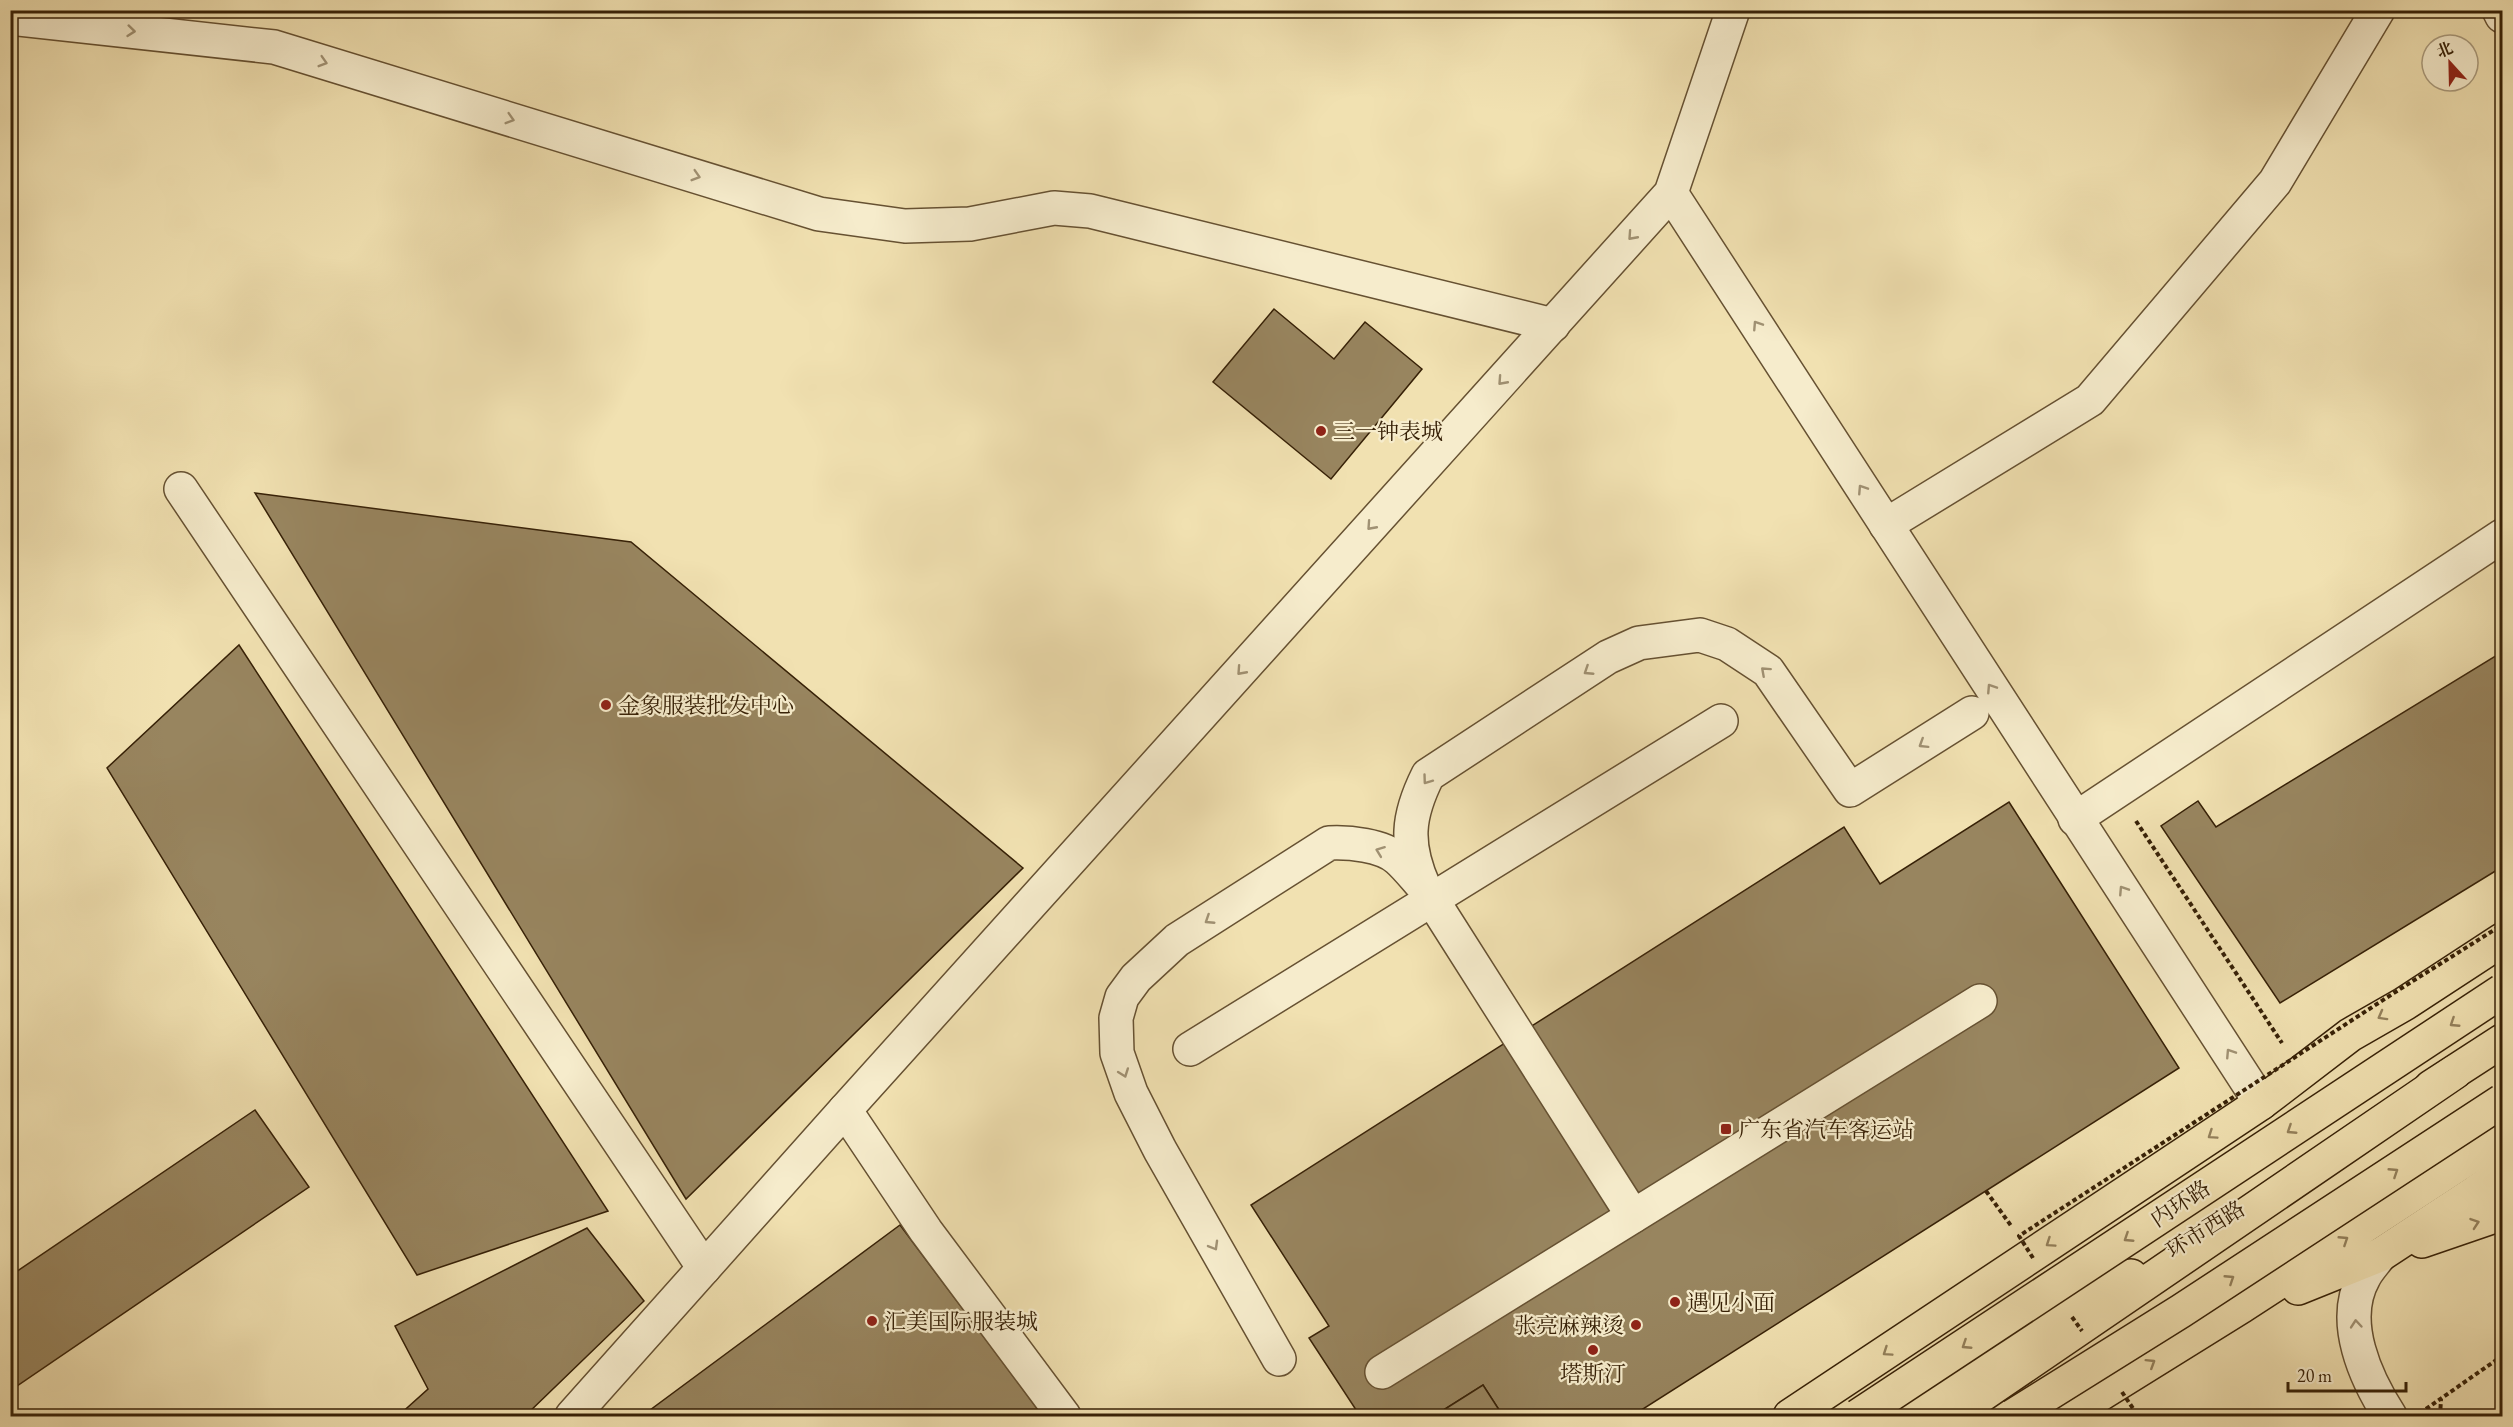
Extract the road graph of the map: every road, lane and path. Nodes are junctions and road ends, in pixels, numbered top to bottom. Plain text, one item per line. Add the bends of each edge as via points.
1 (1733, 10) edge
2 (2378, 10) edge
3 (2499, 10) edge
4 (2502, 16) edge
5 (10, 18) edge
6 (1671, 193) junction
7 (1553, 325) junction
8 (182, 489) dead end
9 (1886, 525) junction
10 (2502, 536) edge
11 (1972, 713) dead end
12 (1722, 721) dead end
13 (2075, 819) junction
14 (2156, 851) dead end
15 (1428, 893) junction
16 (2502, 940) edge
17 (2502, 991) edge
18 (1980, 1001) dead end
19 (2502, 1041) edge
20 (1190, 1049) dead end
21 (2293, 1058) dead end
22 (2455, 1072) junction
23 (2502, 1101) edge
24 (2261, 1103) junction
25 (845, 1110) junction
26 (2502, 1136) edge
27 (2491, 1181) edge
28 (1986, 1191) dead end
29 (2502, 1211) edge
30 (1633, 1216) junction
31 (2019, 1236) dead end
32 (2380, 1255) junction
33 (704, 1268) junction
34 (2242, 1306) junction
35 (2181, 1311) junction
36 (2502, 1356) edge
37 (1279, 1359) dead end
38 (1382, 1372) dead end
39 (2441, 1399) dead end
40 (572, 1416) edge
41 (1064, 1416) edge
42 (1790, 1416) edge
43 (1858, 1416) edge
44 (1908, 1416) edge
45 (1951, 1416) edge
46 (2013, 1416) edge
47 (2043, 1416) edge
48 (2065, 1416) edge
49 (2390, 1416) edge
50 (2436, 1416) edge
51 (2440, 1416) edge

1 - 6 street
2 - 9 street via 2275,182 2090,400
3 - 4 street
5 -> 7 street via 274,47 819,214 905,226 970,224 1054,208 1090,211
6 -> 7 street
9 -> 6 street
7 -> 25 street
8 - 33 street
13 -> 9 street
10 - 13 street
11 -> 15 street via 1850,790 1768,671 1727,644 1700,635 1639,644 1608,657 1428,775 1418,795 1410,832 1413,863
12 - 15 street
24 -> 13 street
14 - 21 path
15 - 20 street
15 - 30 street
15 -> 37 street via 1397,857 1366,846 1329,843 1178,940 1136,978 1122,997 1116,1018 1117,1053 1131,1093
16 -> 24 main road via 2350,1035
17 -> 43 main road, 内环路, bridge
18 - 30 street
19 - 22 main road, 环市西路
22 - 44 main road, 环市西路
22 - 45 main road
35 -> 23 main road, bridge
24 -> 42 main road
25 - 33 street
25 - 41 street via 926,1231
34 -> 26 main road
27 - 32 main road
28 - 31 path
32 -> 29 main road
30 - 38 street
32 - 34 main road
49 -> 32 street via 2364,1368 2355,1316 2363,1279
33 - 40 street
48 -> 34 main road
35 - 46 main road, bridge
35 - 47 main road, bridge
36 - 50 path via 2423,1411
39 - 51 path

